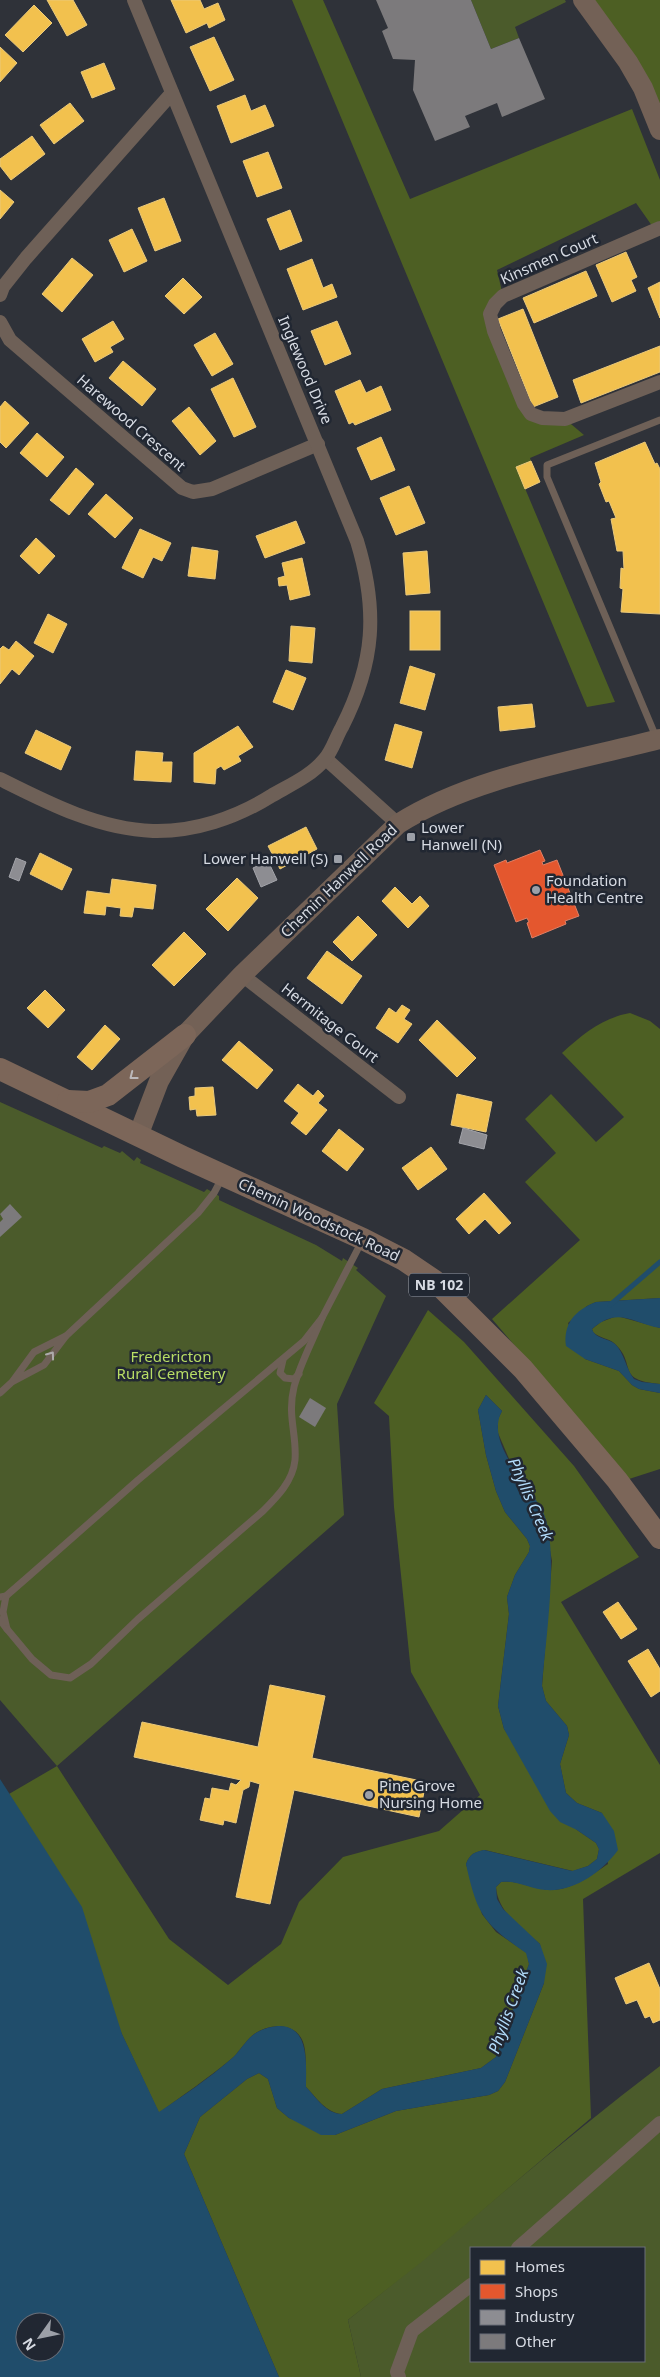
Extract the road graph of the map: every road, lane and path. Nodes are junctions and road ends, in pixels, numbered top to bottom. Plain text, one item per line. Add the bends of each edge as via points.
1 (134, 0) edge
2 (583, 0) edge
3 (172, 93) junction
4 (660, 130) edge
5 (660, 228) edge
6 (0, 295) edge
7 (0, 322) edge
8 (660, 382) edge
9 (660, 420) edge
10 (318, 444) junction
11 (658, 739) edge
12 (326, 759) junction
13 (0, 779) edge
14 (398, 824) junction
15 (242, 975) junction
16 (185, 1035) junction
17 (0, 1069) edge
18 (398, 1097) dead end
19 (66, 1101) junction
20 (138, 1136) junction
21 (223, 1176) junction
22 (363, 1239) junction
23 (322, 1318) junction
24 (66, 1336) junction
25 (283, 1360) junction
26 (299, 1374) junction
27 (12, 1382) junction
28 (0, 1393) edge
29 (659, 1535) edge
30 (3, 1596) edge
31 (0, 1620) edge
32 (7, 1629) junction
33 (660, 2123) edge
34 (519, 2247) edge
35 (470, 2286) edge
36 (399, 2377) edge

1 - 3 street, Inglewood Drive
2 - 4 main road via 628,62 643,88
3 - 6 street via 26,258
3 - 10 street, Inglewood Drive
5 - 8 street, Kinsmen Court via 502,296 490,314 516,386 531,414 542,418 565,418
7 - 10 street, Harewood Crescent via 10,340 182,488 193,492 212,489
9 - 11 lane via 547,466 547,477
10 - 12 street, Inglewood Drive via 366,569 372,619 368,662 354,703
11 - 14 main road, Chemin Hanwell Road via 495,780 425,806
12 - 13 street via 256,806 186,829 152,831 110,825 66,810
12 - 14 street
14 - 15 main road, Chemin Hanwell Road
15 - 16 main road, Chemin Hanwell Road
15 - 18 street, Hermitage Court
16 -> 19 main road via 108,1095 89,1102
16 - 20 main road, Chemin Hanwell Road via 159,1080
17 - 19 main road, Chemin Woodstock Road / NB 102
19 - 20 main road, Chemin Woodstock Road / NB 102
20 - 21 main road, Chemin Woodstock Road / NB 102
21 - 22 main road, Chemin Woodstock Road / NB 102
21 - 24 lane via 198,1213
22 - 23 lane
22 - 29 main road, Chemin Woodstock Road / NB 102 via 404,1260 435,1281 485,1329 568,1421
23 - 25 lane
23 - 26 lane
27 -> 24 lane via 44,1365
24 - 27 lane via 34,1352
25 - 26 lane via 280,1373 285,1378 294,1379
25 - 30 lane
26 - 32 lane via 290,1414 295,1459 291,1477 281,1493 91,1664 70,1678 51,1675 32,1659
27 - 28 lane
30 - 32 lane
31 - 32 lane
33 - 34 street
35 - 36 street via 412,2331 397,2372

